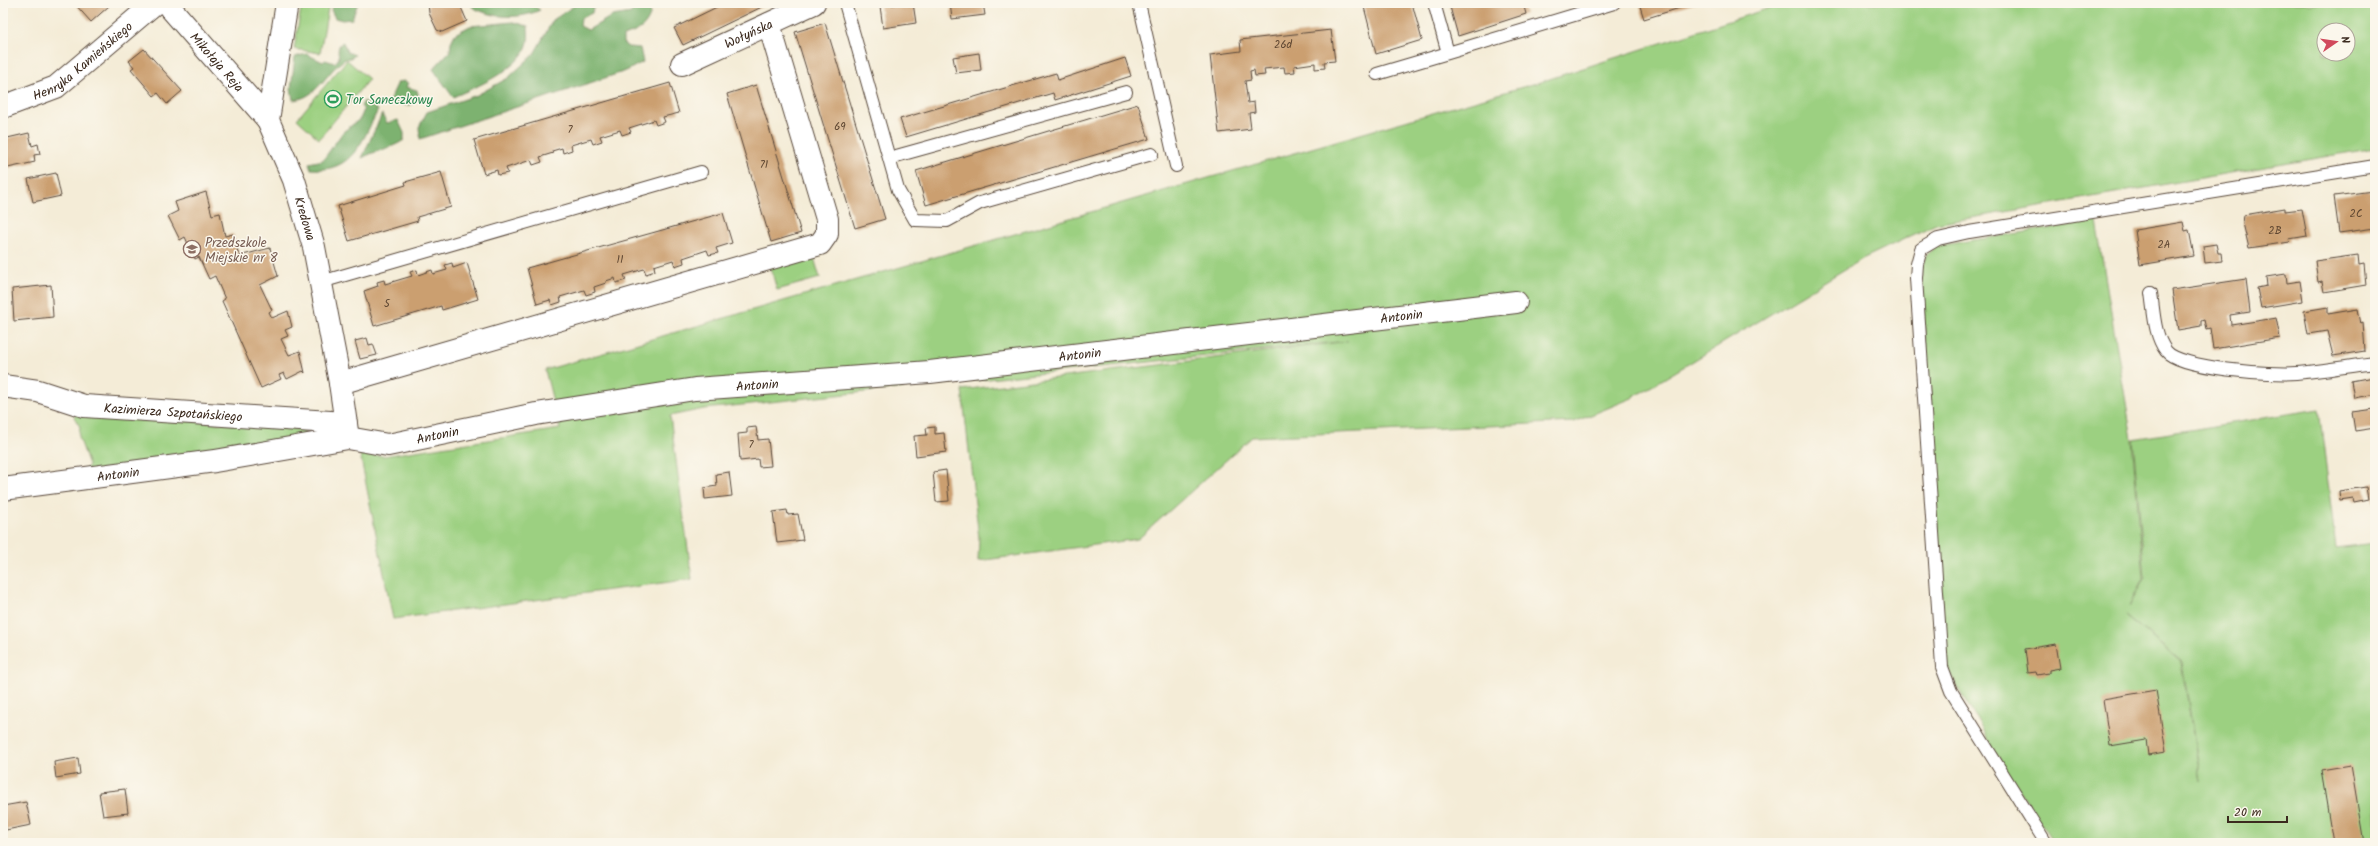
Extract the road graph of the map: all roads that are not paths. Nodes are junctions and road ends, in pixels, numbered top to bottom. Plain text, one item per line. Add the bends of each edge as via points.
1 (155, 3) edge
2 (166, 3) edge
3 (287, 3) edge
4 (814, 3) edge
5 (845, 3) edge
6 (1139, 3) edge
7 (1434, 3) edge
8 (1614, 3) edge
9 (769, 24) junction
10 (1448, 53) junction
11 (682, 64) dead end
12 (1377, 74) dead end
13 (1126, 92) dead end
14 (3, 107) edge
15 (268, 120) junction
16 (1152, 154) dead end
17 (889, 158) junction
18 (1176, 166) dead end
19 (2375, 166) edge
20 (700, 172) dead end
21 (321, 282) junction
22 (2151, 293) dead end
23 (1516, 302) dead end
24 (2375, 363) edge
25 (340, 383) junction
26 (3, 386) edge
27 (347, 431) junction
28 (3, 488) edge
29 (2046, 843) edge

1 - 14 street, Henryka Kamieńskiego via 56,87
2 - 15 street, Mikołaja Reja
3 - 15 street
4 - 9 street, Wołyńska
5 - 17 lane
6 - 18 lane
7 - 10 lane
8 - 10 lane
9 - 11 street, Wołyńska
9 - 25 street via 827,219 827,234 820,244
10 - 12 lane
13 - 17 lane
15 - 21 street, Kredowa via 294,180 314,246
16 - 17 lane via 980,203 947,221 915,220 898,190
19 - 29 lane via 1961,233 1938,239 1921,249 1916,278 1942,667 1951,691
20 - 21 lane
21 - 25 street, Kredowa
22 - 24 lane via 2157,335 2167,352 2186,363 2295,373
23 - 27 street, Antonin via 930,372 695,389 536,414 388,445
25 - 27 street, Kredowa
26 - 27 street, Kazimierza Szpotańskiego via 38,391 84,406
27 - 28 street, Antonin via 214,461

